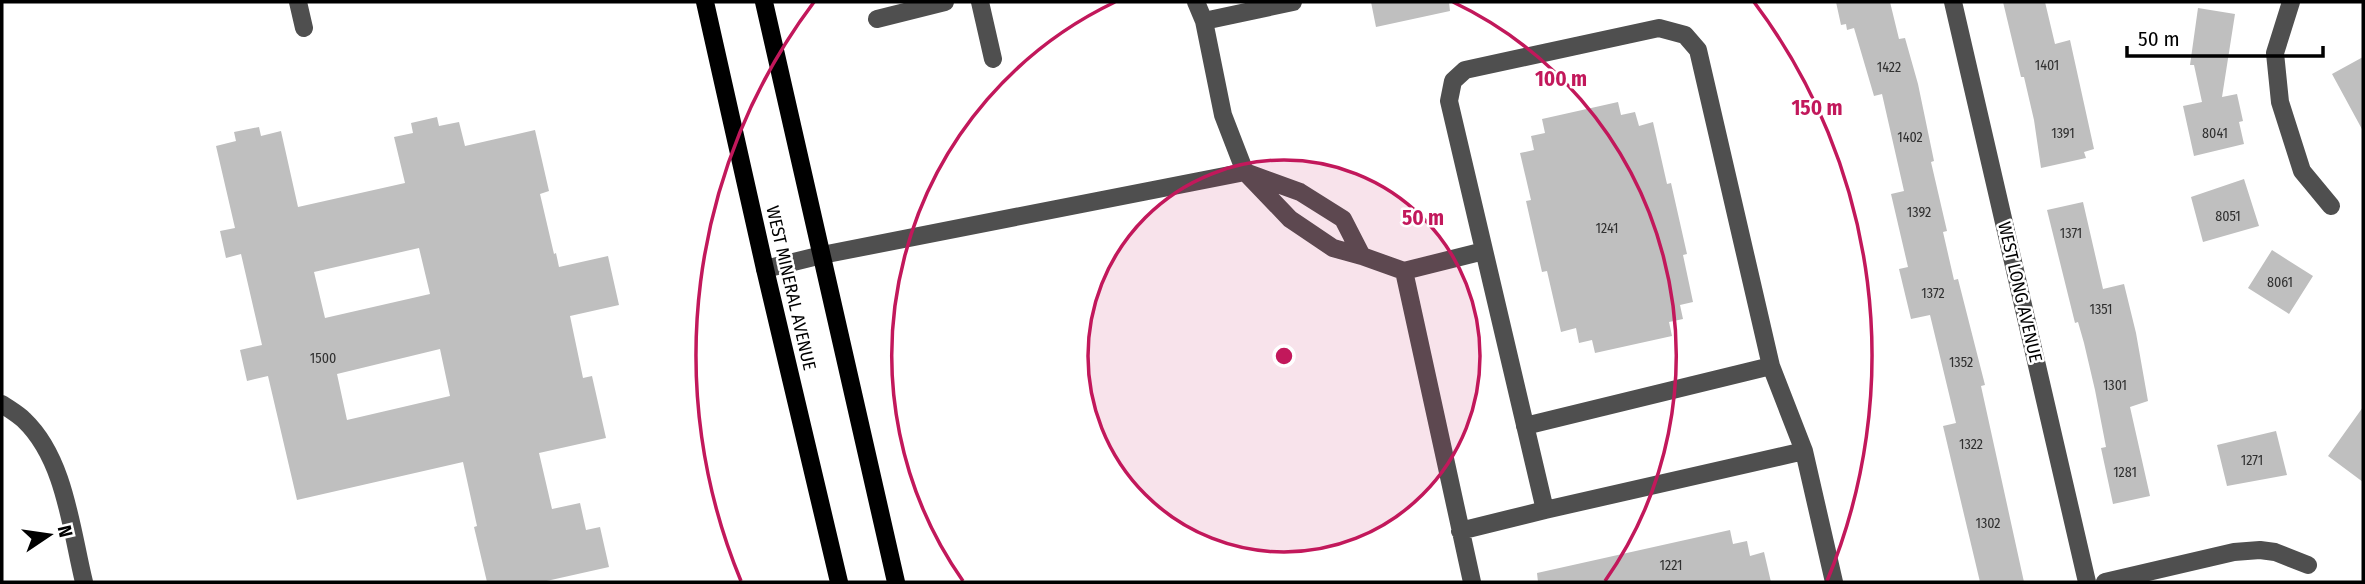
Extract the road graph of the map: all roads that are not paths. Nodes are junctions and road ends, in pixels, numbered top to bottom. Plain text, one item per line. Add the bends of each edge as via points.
1 (298, 2) edge
2 (705, 2) edge
3 (764, 2) edge
4 (944, 2) edge
5 (980, 2) edge
6 (1196, 2) edge
7 (1293, 2) edge
8 (1953, 2) edge
9 (2291, 2) edge
10 (877, 19) dead end
11 (1204, 21) junction
12 (304, 28) dead end
13 (993, 59) dead end
14 (1245, 172) junction
15 (2331, 206) dead end
16 (1485, 251) junction
17 (822, 255) junction
18 (1362, 256) junction
19 (765, 270) junction
20 (1404, 271) junction
21 (1771, 366) junction
22 (2, 404) edge
23 (1525, 426) junction
24 (1804, 452) junction
25 (1545, 510) junction
26 (1461, 531) junction
27 (2308, 565) dead end
28 (84, 582) edge
29 (839, 582) edge
30 (896, 582) edge
31 (1472, 582) edge
32 (1834, 582) edge
33 (2087, 582) edge
34 (2105, 582) edge

1 - 12 street
2 - 19 main road, WEST MINERAL AVENUE
3 - 17 main road, WEST MINERAL AVENUE
4 - 10 street
5 - 13 street
6 - 11 street
7 - 11 street
8 - 33 street, WEST LONG AVENUE
9 - 15 street via 2275,53 2280,102 2302,172
11 - 14 street via 1223,115
14 - 17 street
14 - 18 street via 1290,219 1333,248
14 - 18 street via 1300,192 1343,219
16 - 20 street
16 - 21 street via 1449,101 1453,80 1465,70 1659,28 1685,35 1698,50
16 - 23 street
17 - 19 street
17 - 30 main road, WEST MINERAL AVENUE
18 - 20 street
19 - 29 main road, WEST MINERAL AVENUE
20 - 26 street
21 - 23 street
21 - 24 street
22 - 28 street via 24,419 46,446 58,473
23 - 25 street
24 - 25 street
24 - 32 street
25 - 26 street
26 - 31 street
27 - 34 street via 2275,552 2247,551

